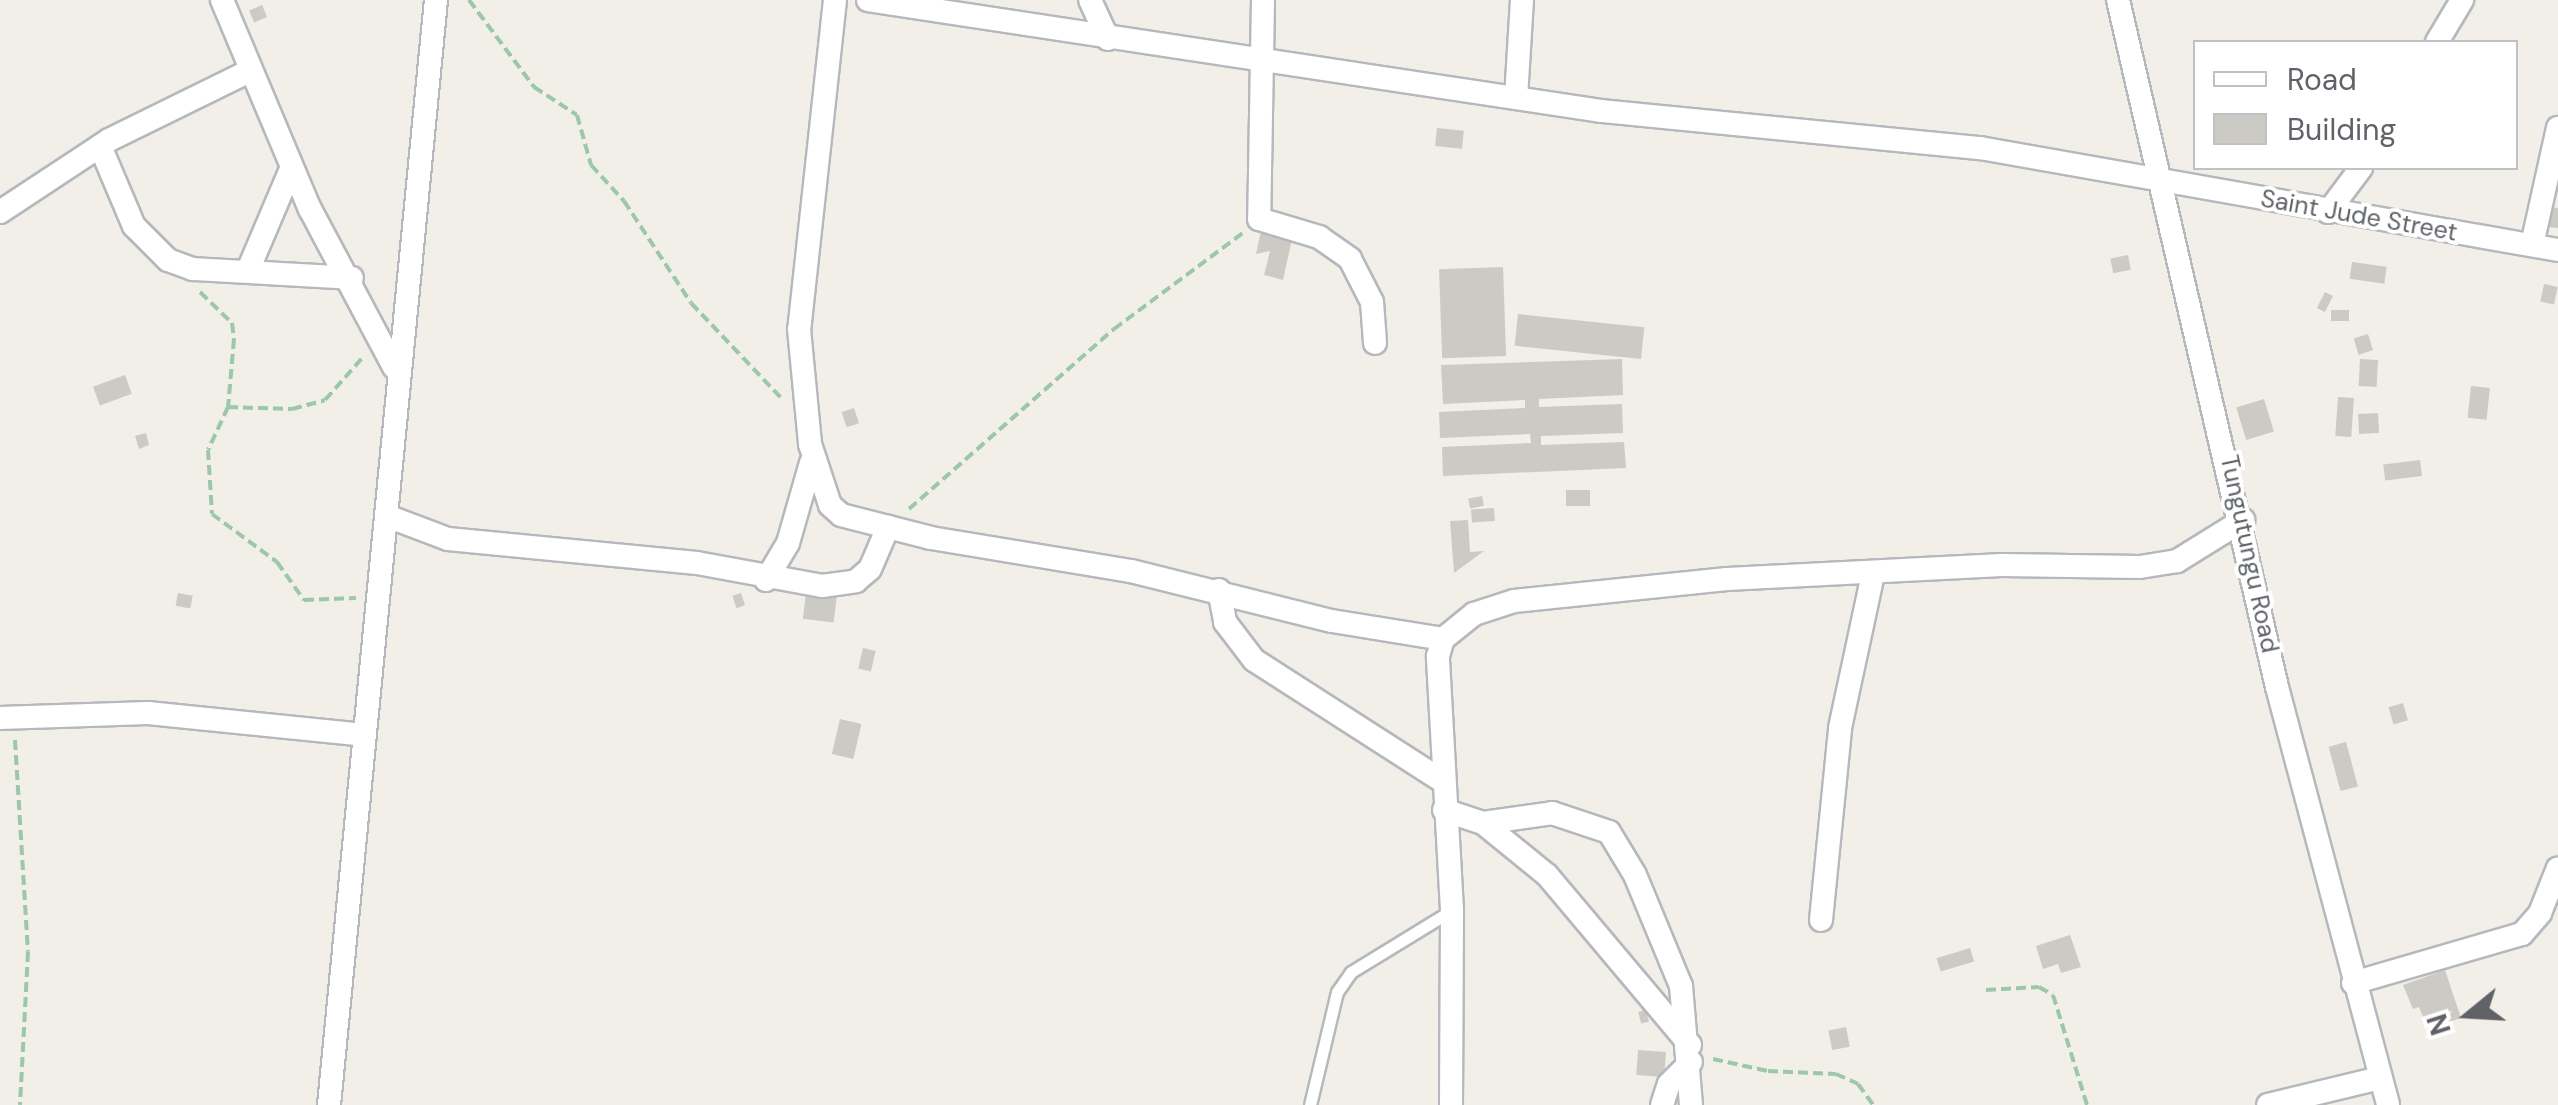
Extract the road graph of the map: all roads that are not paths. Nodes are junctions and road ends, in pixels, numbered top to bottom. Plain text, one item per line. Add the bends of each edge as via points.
1 (222, 0) edge
2 (436, 0) edge
3 (835, 0) edge
4 (868, 0) edge
5 (1090, 0) edge
6 (1264, 0) edge
7 (1522, 0) edge
8 (2118, 0) edge
9 (2462, 0) edge
10 (1108, 39) junction
11 (2438, 40) edge
12 (1265, 57) junction
13 (249, 71) junction
14 (1516, 98) junction
15 (2558, 128) edge
16 (100, 146) junction
17 (292, 169) junction
18 (2360, 170) edge
19 (2161, 180) junction
20 (0, 212) edge
21 (2328, 212) junction
22 (2532, 245) junction
23 (2558, 250) edge
24 (249, 268) junction
25 (352, 278) junction
26 (1375, 343) dead end
27 (396, 370) junction
28 (813, 456) junction
29 (387, 516) junction
30 (2243, 520) junction
31 (888, 527) junction
32 (1873, 574) junction
33 (766, 580) junction
34 (1219, 590) junction
35 (1443, 639) junction
36 (7, 718) edge
37 (364, 734) junction
38 (1442, 780) junction
39 (1444, 810) junction
40 (1482, 822) junction
41 (2558, 868) edge
42 (1452, 910) junction
43 (1821, 920) dead end
44 (2353, 983) junction
45 (1691, 1054) junction
46 (2380, 1078) junction
47 (329, 1105) edge
48 (1310, 1105) edge
49 (1451, 1105) edge
50 (1662, 1105) edge
51 (1691, 1105) edge
52 (2268, 1105) edge
53 (2388, 1105) edge

1 - 13 street
2 - 27 street
3 - 28 street via 800,329
4 - 10 street, Saint Jude Street
5 - 10 street
6 - 12 street
7 - 14 street
8 - 19 street, Tungutungu Road
9 - 11 street
10 - 12 street, Saint Jude Street
12 - 14 street, Saint Jude Street
12 - 26 street via 1259,219 1319,237 1350,258 1372,302
13 - 16 street
13 - 17 street
14 - 19 street, Saint Jude Street via 1980,148
15 - 22 street
16 - 20 street
16 - 24 street via 148,246 178,264
17 - 24 street
17 - 25 street
18 - 21 street
19 - 21 street, Saint Jude Street
19 - 30 street, Tungutungu Road
21 - 22 street, Saint Jude Street
22 - 23 street, Saint Jude Street
24 - 25 street
25 - 27 street
27 - 29 street
28 - 31 street via 830,506
28 - 33 street via 788,543
29 - 33 street via 448,539 697,563
29 - 37 street
30 - 32 street via 2177,561 2140,568 2002,564
30 - 44 street, Tungutungu Road via 2277,687
31 - 33 street via 870,569 856,580 822,586
31 - 34 street
32 - 35 street via 1727,579 1514,601 1474,614
32 - 43 street via 1840,728
34 - 35 street via 1332,621
34 - 38 street via 1226,622 1254,660
35 - 38 street via 1436,700
36 - 37 street via 148,713
37 - 47 street
38 - 39 street
39 - 40 street
39 - 42 street
40 - 45 street via 1548,875
40 - 45 street via 1552,813 1609,832 1670,954
41 - 44 street via 2540,913 2522,934
42 - 48 lane via 1351,972 1338,992
42 - 49 street
44 - 46 street, Tungutungu Road
45 - 50 street
45 - 51 street
46 - 52 street
46 - 53 street, Tungutungu Road

